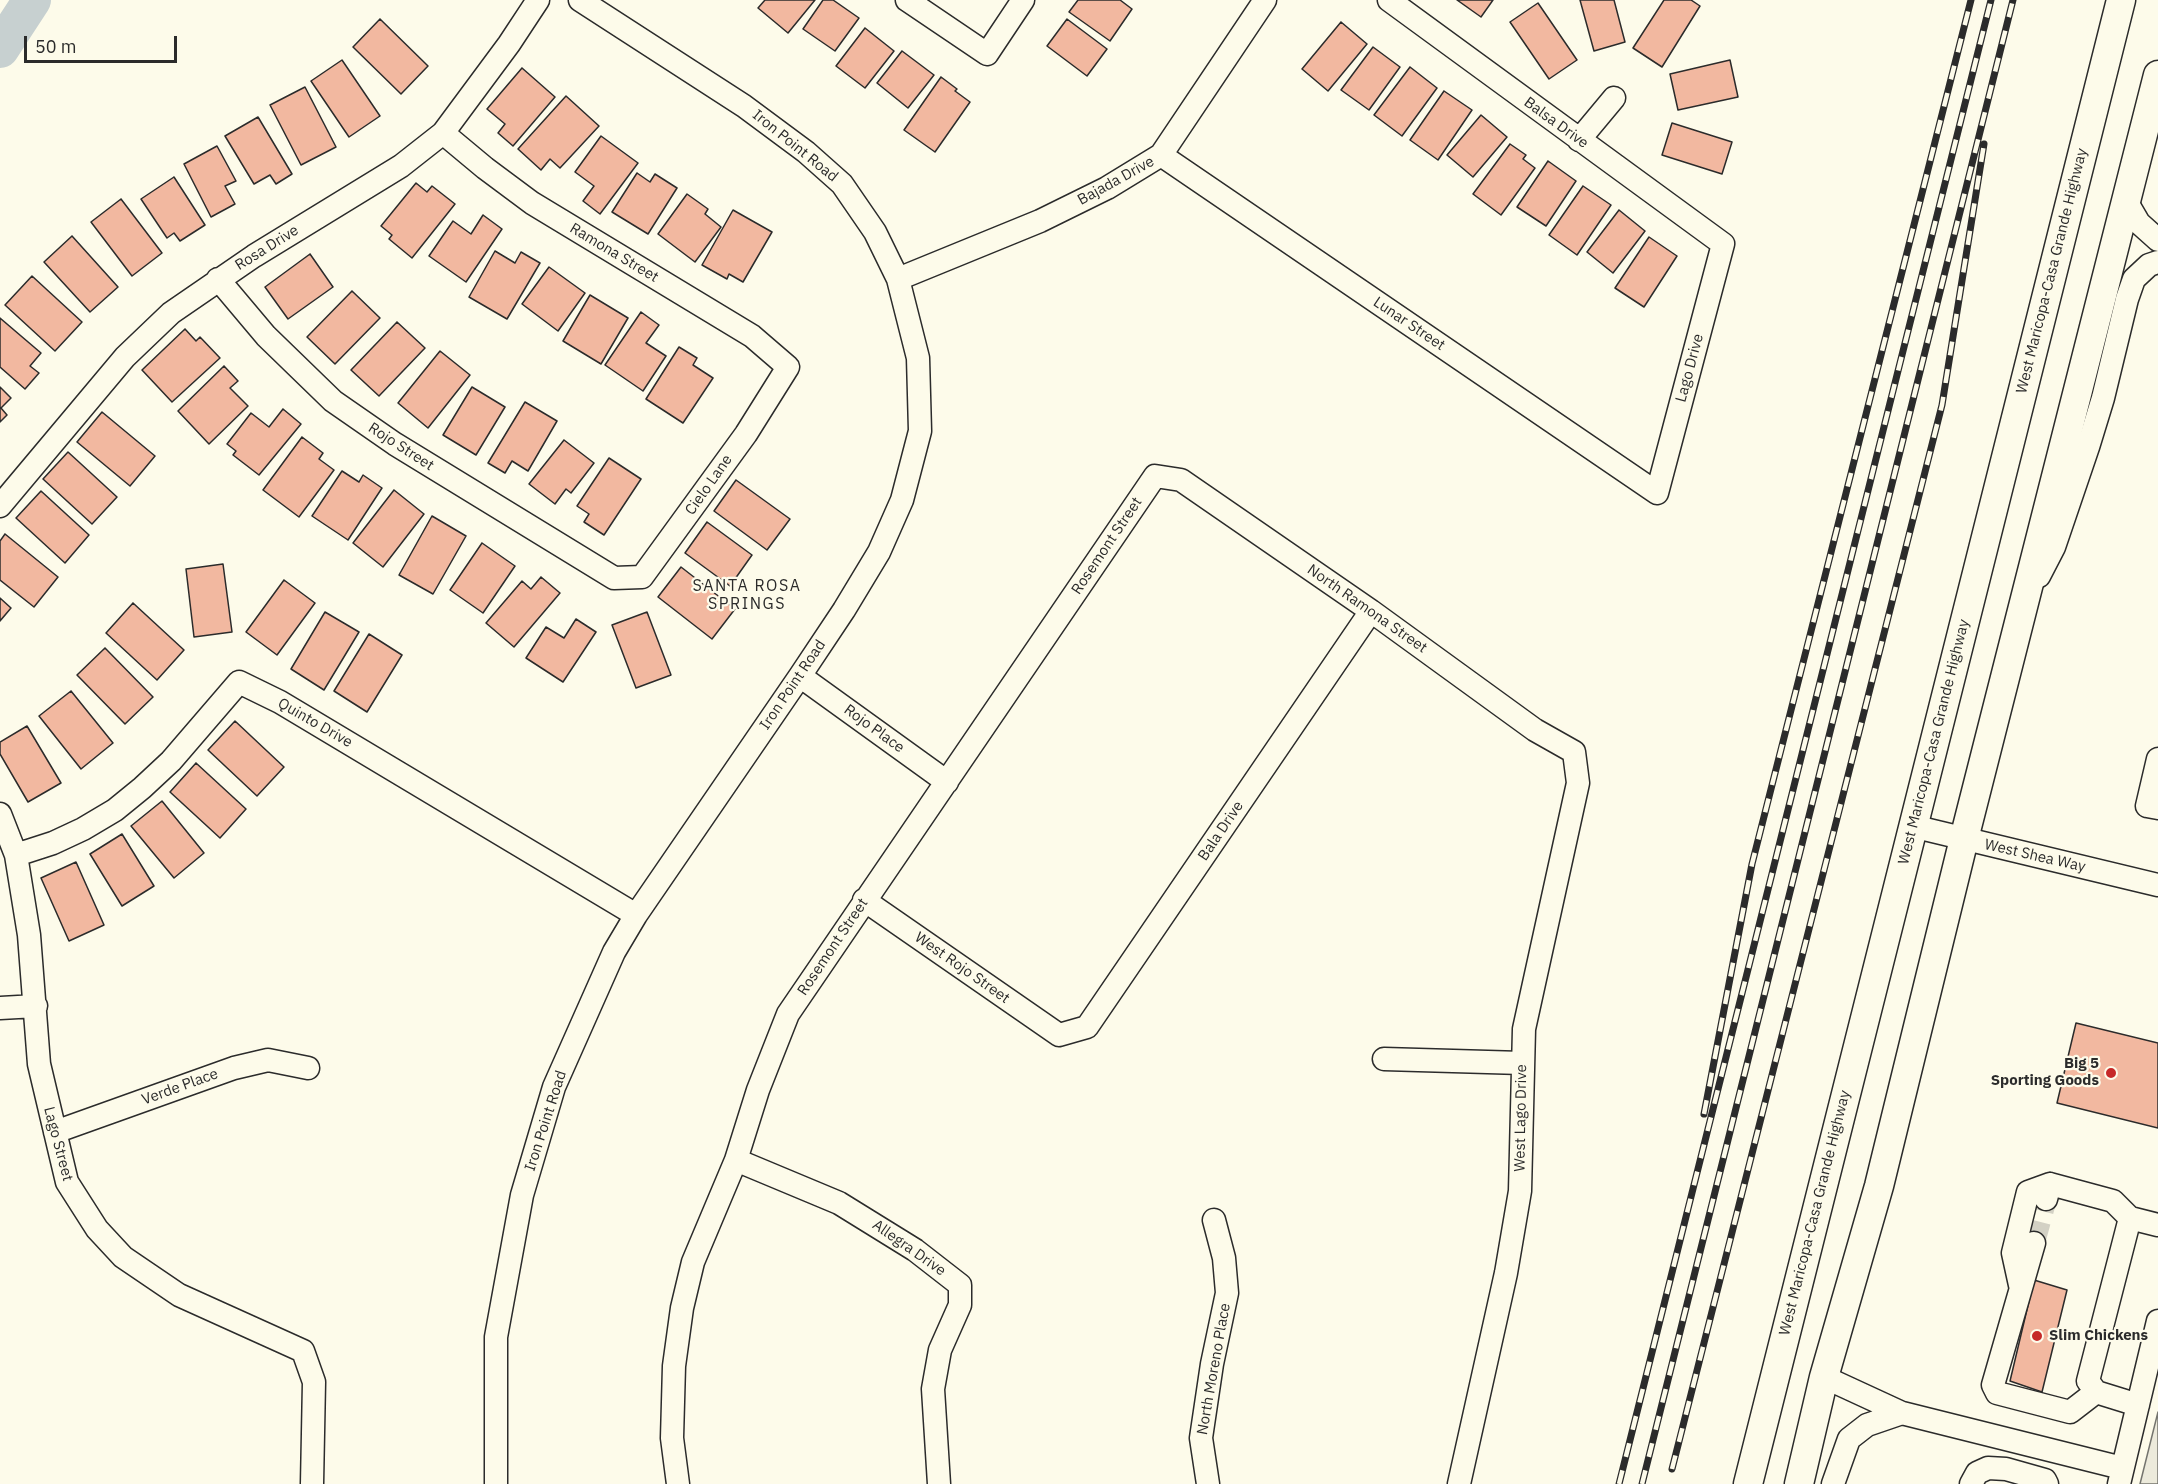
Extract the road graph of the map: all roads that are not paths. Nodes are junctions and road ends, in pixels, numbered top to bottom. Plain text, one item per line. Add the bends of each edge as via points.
1 (538, 0) edge
2 (580, 0) edge
3 (906, 0) edge
4 (1023, 0) edge
5 (1265, 0) edge
6 (1389, 0) edge
7 (2121, 0) edge
8 (2158, 75) edge
9 (1614, 99) dead end
10 (443, 133) junction
11 (1579, 140) junction
12 (1161, 155) junction
13 (2125, 199) junction
14 (2158, 240) edge
15 (1723, 244) joint
16 (2158, 262) edge
17 (218, 279) junction
18 (898, 279) junction
19 (788, 367) joint
20 (1155, 476) joint
21 (1657, 493) joint
22 (0, 506) edge
23 (614, 578) joint
24 (2024, 607) junction
25 (1371, 611) junction
26 (800, 676) junction
27 (1574, 752) joint
28 (2158, 759) edge
29 (947, 782) junction
30 (2158, 808) edge
31 (0, 814) edge
32 (1912, 826) junction
33 (1964, 839) junction
34 (16, 855) junction
35 (2158, 885) edge
36 (864, 900) junction
37 (636, 915) junction
38 (36, 1006) junction
39 (0, 1008) edge
40 (1059, 1035) joint
41 (1384, 1059) dead end
42 (1522, 1063) junction
43 (308, 1068) dead end
44 (55, 1132) junction
45 (736, 1161) junction
46 (2130, 1218) junction
47 (1214, 1220) dead end
48 (2158, 1225) edge
49 (2034, 1243) tunnel mouth
50 (2020, 1286) junction
51 (2158, 1321) edge
52 (1824, 1377) junction
53 (2096, 1392) junction
54 (2138, 1405) junction
55 (1902, 1413) junction
56 (2120, 1476) edge
57 (312, 1484) edge
58 (496, 1484) edge
59 (678, 1484) edge
60 (939, 1484) edge
61 (1208, 1484) edge
62 (1459, 1484) edge
63 (1748, 1484) edge
64 (1799, 1484) edge
65 (1833, 1484) edge
66 (1971, 1484) edge
67 (2047, 1484) edge

1 - 10 street, Rosa Drive
2 - 18 street, Iron Point Road via 744,106 806,152 842,184 875,232
3 - 4 street via 987,54
5 - 12 street, Bajada Drive
6 - 11 street, Balsa Drive
7 - 32 main road, West Maricopa-Casa Grande Highway
8 - 13 main road
9 - 11 street
10 - 17 street, Rosa Drive via 401,166
10 - 19 street, Ramona Street via 532,203 753,336
11 - 15 street, Balsa Drive
12 - 18 street, Bajada Drive via 1107,188 1040,221
12 - 21 street, Lunar Street
13 - 14 street via 2139,223
13 - 24 main road
15 - 21 street, Lago Drive
16 - 24 street via 2134,279 2103,398 2067,510
17 - 22 street, Rosa Drive via 171,313 125,357
17 - 23 street, Rojo Street via 266,336 333,401 395,444
18 - 26 street, Iron Point Road via 918,358 920,431 902,500 879,552
19 - 23 street, Cielo Lane via 746,434 642,577
20 - 25 street, North Ramona Street via 1181,480
20 - 29 street, Rosemont Street
24 - 33 main road
25 - 27 street, North Ramona Street via 1535,730
25 - 40 street, Bala Drive via 1086,1027
26 - 29 street, Rojo Place
26 - 37 street, Iron Point Road
27 - 42 street, West Lago Drive via 1578,783 1524,1029
28 - 30 street via 2147,806
29 - 36 street, Rosemont Street
31 - 34 street, Lago Street
32 - 33 street, West Shea Way
32 - 63 main road, West Maricopa-Casa Grande Highway
33 - 35 street, West Shea Way
33 - 52 main road via 1879,1186
34 - 37 street, Quinto Drive via 84,830 115,810 171,761 239,682 280,702
34 - 38 street, Lago Street
36 - 40 street, West Rojo Street
36 - 45 street, Rosemont Street via 788,1014
37 - 58 street, Iron Point Road via 614,952 554,1087 522,1195 496,1336
38 - 39 street
38 - 44 street, Lago Street via 39,1064
41 - 42 street
42 - 62 street, West Lago Drive via 1520,1191 1506,1273
43 - 44 street, Verde Place via 268,1060 234,1068
44 - 57 street, Lago Street via 66,1182 97,1229 123,1257 179,1295 303,1351 315,1382
45 - 59 street, Rosemont Street via 693,1262 682,1308 674,1366 672,1438
45 - 60 street, Allegra Drive via 839,1203 915,1250 960,1285 960,1305 940,1350 933,1389
46 - 48 street
46 - 50 street via 2113,1201 2028,1192 2013,1253
46 - 53 street via 2088,1381
47 - 61 street, North Moreno Place via 1224,1258 1227,1293 1201,1437
49 - 50 street
50 - 53 street via 1993,1385 1996,1393 2070,1412
51 - 54 street
52 - 55 street
52 - 64 main road
53 - 54 street
54 - 56 street
55 - 56 street
55 - 65 street via 1867,1425 1849,1439
66 - 67 street via 1977,1473 1997,1468 2045,1480

